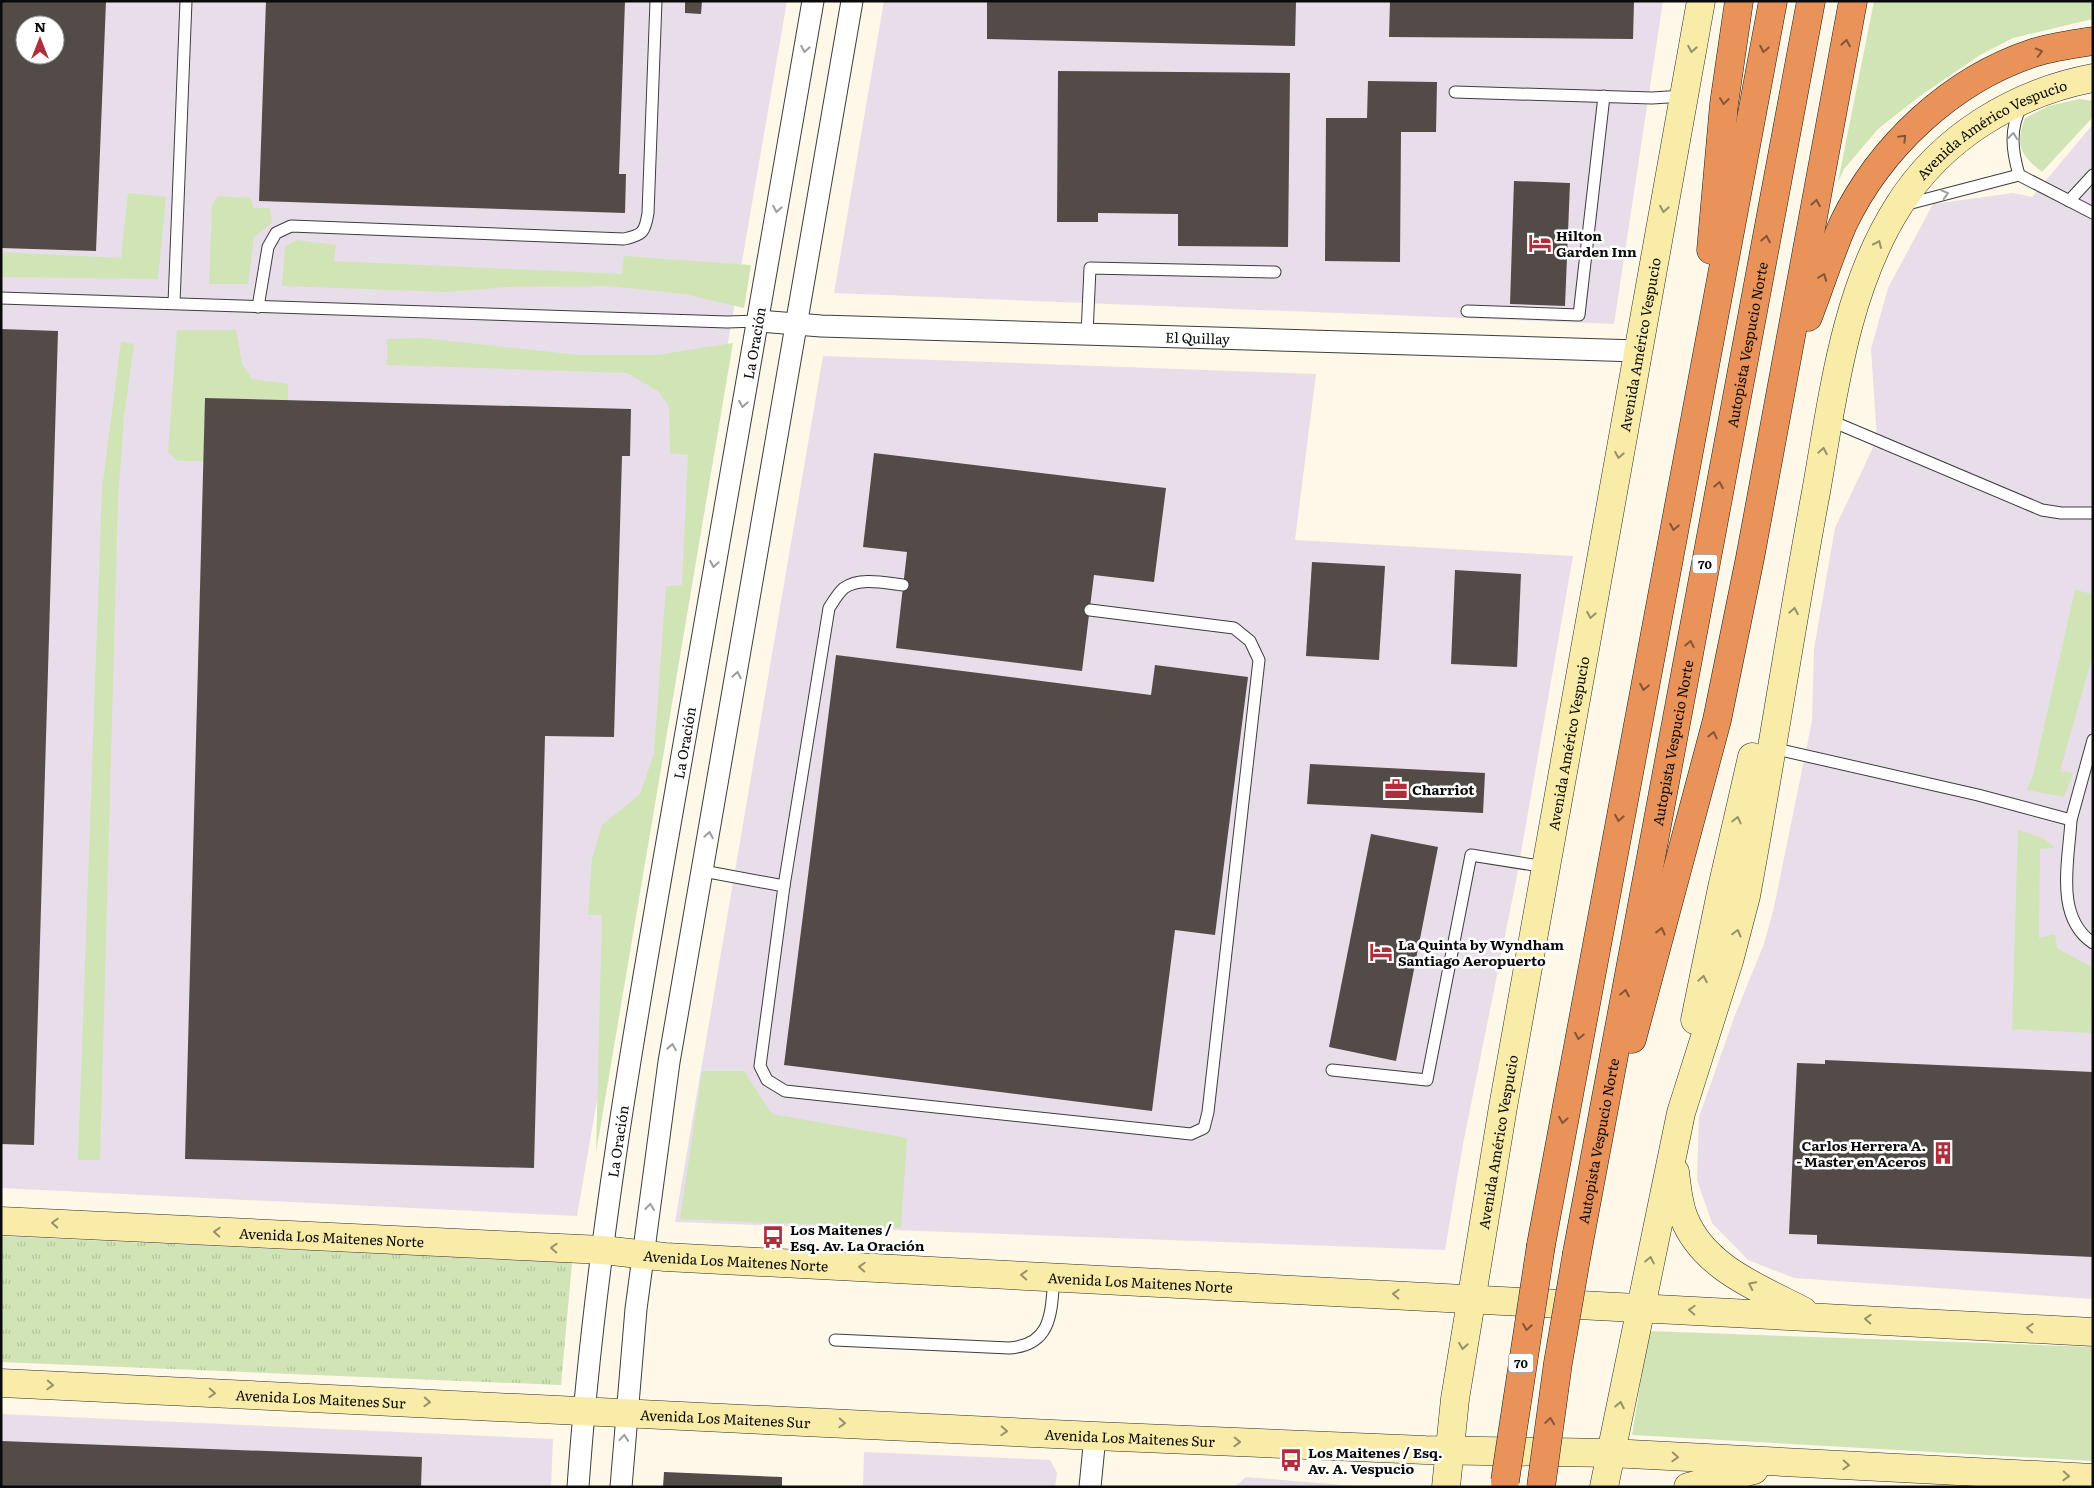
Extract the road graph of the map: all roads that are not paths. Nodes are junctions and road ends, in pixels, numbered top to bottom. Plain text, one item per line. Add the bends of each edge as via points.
1 (186, 1) edge
2 (656, 1) edge
3 (813, 1) edge
4 (852, 1) edge
5 (1701, 1) edge
6 (1740, 1) edge
7 (1773, 1) edge
8 (1811, 1) edge
9 (1854, 1) edge
10 (2093, 41) edge
11 (2093, 78) edge
12 (1455, 92) dead end
13 (1604, 96) junction
14 (1684, 96) junction
15 (2025, 98) junction
16 (2019, 175) junction
17 (2093, 175) edge
18 (2068, 201) junction
19 (1898, 206) junction
20 (2093, 213) edge
21 (1275, 272) dead end
22 (1, 298) edge
23 (174, 304) junction
24 (258, 306) junction
25 (1467, 311) dead end
26 (758, 321) junction
27 (798, 325) junction
28 (1087, 334) junction
29 (1638, 351) junction
30 (1782, 389) junction
31 (1700, 393) junction
32 (1829, 420) junction
33 (2093, 513) edge
34 (904, 586) dead end
35 (1090, 610) dead end
36 (1785, 659) junction
37 (2093, 740) edge
38 (1771, 748) junction
39 (2071, 820) junction
40 (1546, 868) junction
41 (703, 870) junction
42 (784, 886) junction
43 (2093, 943) edge
44 (1332, 1070) dead end
45 (1681, 1113) junction
46 (1600, 1127) junction
47 (1672, 1155) junction
48 (1, 1221) edge
49 (603, 1250) junction
50 (643, 1256) junction
51 (1054, 1277) junction
52 (1471, 1298) junction
53 (1640, 1308) junction
54 (1811, 1316) junction
55 (2093, 1332) edge
56 (835, 1340) dead end
57 (1, 1383) edge
58 (584, 1410) junction
59 (626, 1412) junction
60 (1095, 1436) junction
61 (1450, 1450) junction
62 (1610, 1453) junction
63 (1797, 1462) junction
64 (2093, 1478) edge
65 (1985, 1479) edge
66 (1504, 1484) edge
67 (578, 1487) edge
68 (621, 1487) edge
69 (1090, 1487) edge
70 (1446, 1487) edge
71 (1541, 1487) edge
72 (1604, 1487) edge
73 (1688, 1487) edge

1 - 23 lane
2 - 24 lane via 648,213 646,226 637,236 624,239 291,226 276,233 268,247
3 -> 26 street, La Oración
4 - 27 street
5 -> 14 street, Avenida Américo Vespucio
6 -> 31 highway via 1721,128
7 -> 31 highway, 70
46 -> 8 highway, Autopista Vespucio Norte / 70
30 -> 9 highway
30 -> 10 highway via 1843,225 1862,190 1895,146 1938,106 1984,75 2034,53
11 - 15 street, Avenida Américo Vespucio
12 - 13 lane
13 - 14 lane
13 - 25 lane via 1579,315
14 -> 29 street, Avenida Américo Vespucio
16 -> 15 lane via 2011,149 2018,112
15 - 19 street, Avenida Américo Vespucio via 2001,110 1956,141 1918,178
16 - 18 lane
19 -> 16 lane
17 - 18 lane
18 - 20 lane
32 -> 19 street, Avenida Américo Vespucio via 1846,338 1862,282
21 - 28 lane via 1090,268
22 - 23 lane
23 - 24 lane
24 - 26 lane
26 - 27 street, El Quillay
26 -> 49 street, La Oración via 650,938
27 - 28 street, El Quillay
41 -> 27 street
28 - 29 street, El Quillay
29 -> 40 street, Avenida Américo Vespucio
46 -> 30 highway via 1639,1017 1709,752
31 -> 66 highway, 70, bridge via 1541,1245
32 - 33 lane via 2042,510
36 -> 32 street, Avenida Américo Vespucio
34 - 42 lane via 875,582 853,584 842,589 829,608
35 - 42 lane via 1234,628 1250,641 1259,660 1204,1128 1191,1134 785,1091 767,1080 760,1066
36 - 38 street, Avenida Américo Vespucio
45 -> 36 street, Avenida Américo Vespucio via 1704,973 1731,844 1762,720
37 - 39 lane
38 - 39 lane via 1978,795
45 -> 38 street, Avenida Américo Vespucio via 1738,928
39 - 43 lane via 2067,902 2077,930
40 - 44 lane via 1471,855 1427,1080
40 - 52 street, Avenida Américo Vespucio
41 - 42 lane
50 -> 41 street via 669,1062
45 - 47 street, Avenida Américo Vespucio
71 -> 46 highway, Autopista Vespucio Norte / 70, bridge via 1558,1363
53 -> 47 street, Avenida Américo Vespucio
54 -> 47 street via 1740,1278 1699,1244 1683,1216
49 -> 48 street, Avenida Los Maitenes Norte
49 - 50 street, Avenida Los Maitenes Norte
49 - 58 street, La Oración
51 -> 50 street, Avenida Los Maitenes Norte
50 - 59 street
52 -> 51 street, Avenida Los Maitenes Norte
51 - 56 lane via 1047,1326 1026,1345 1009,1348
52 - 53 street, Avenida Los Maitenes Norte
52 -> 61 street, Avenida Américo Vespucio
54 -> 53 street, Avenida Los Maitenes Norte
62 -> 53 street, Avenida Américo Vespucio
55 -> 54 street, Avenida Los Maitenes Norte
57 -> 58 street, Avenida Los Maitenes Sur
58 - 59 street, Avenida Los Maitenes Sur
58 - 67 street, La Oración
59 -> 60 street, Avenida Los Maitenes Sur
68 -> 59 street
60 -> 61 street, Avenida Los Maitenes Sur
60 - 69 street
61 - 62 street, Avenida Los Maitenes Sur
61 - 70 street, Avenida Américo Vespucio
62 -> 63 street, Avenida Los Maitenes Sur
62 - 72 street, Avenida Américo Vespucio
63 -> 65 street
63 - 73 street
65 -> 64 street

